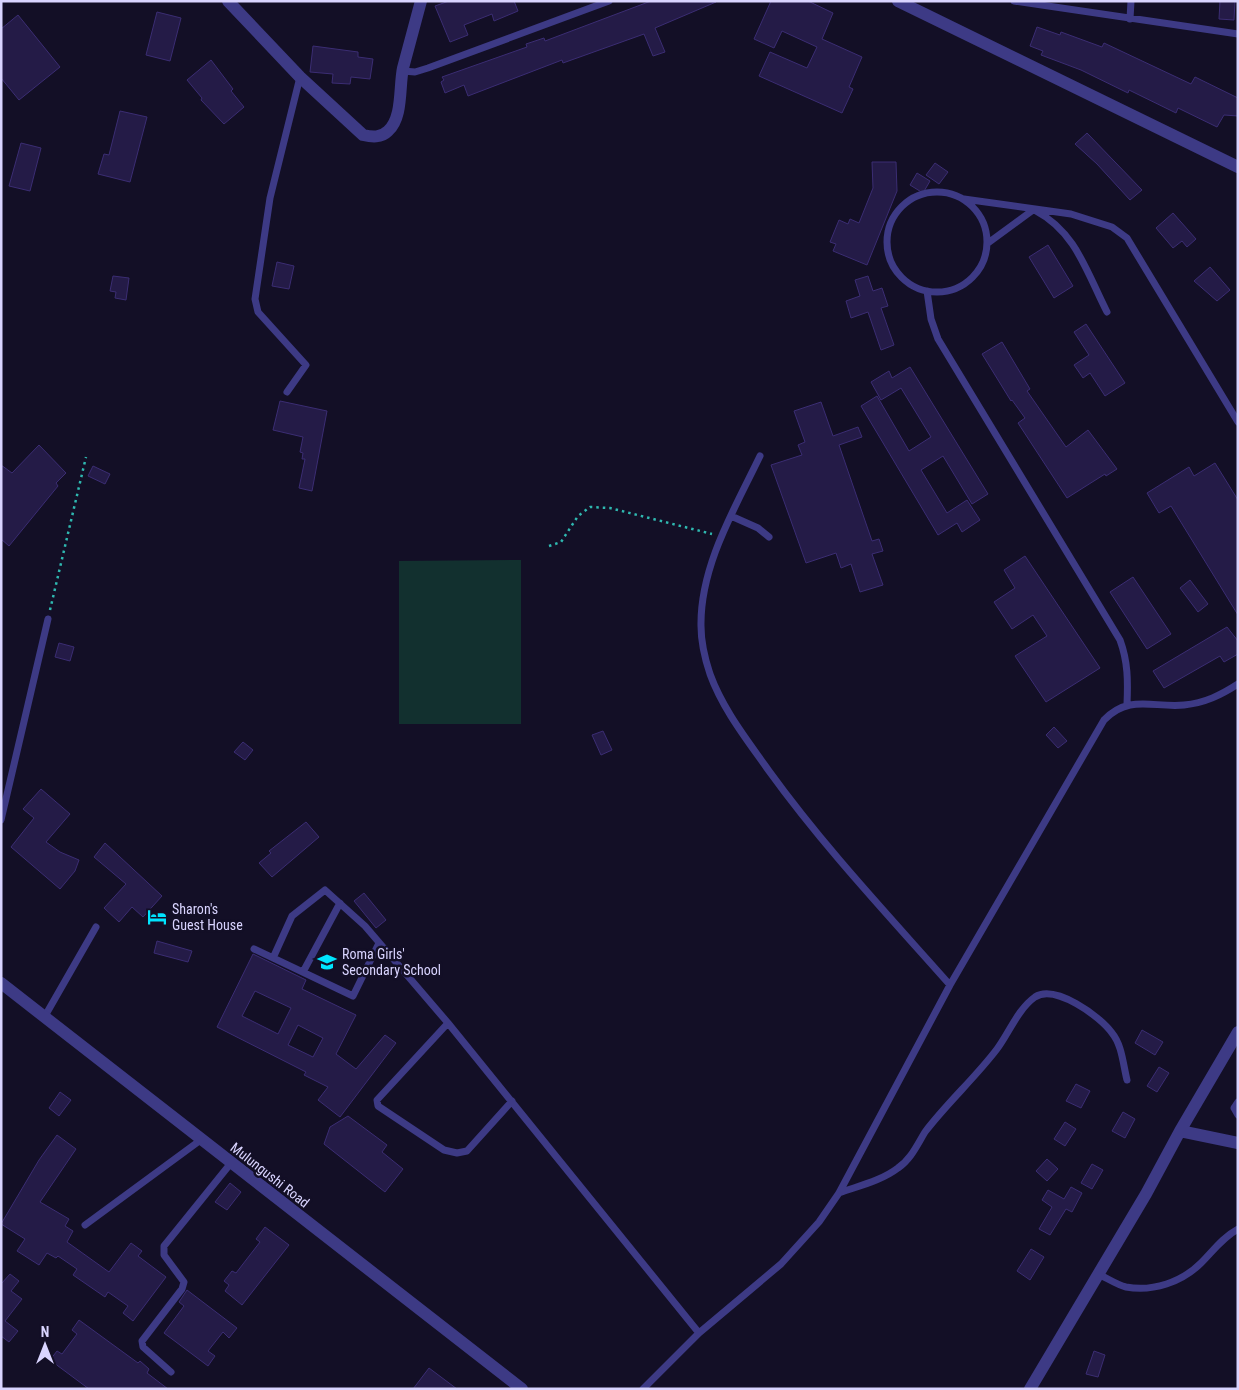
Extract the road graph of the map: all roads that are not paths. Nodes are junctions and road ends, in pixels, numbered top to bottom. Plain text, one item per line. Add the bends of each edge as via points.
1 (228, 1) edge
2 (421, 1) edge
3 (609, 1) edge
4 (898, 1) edge
5 (1014, 1) edge
6 (1131, 1) edge
7 (1130, 19) junction
8 (1238, 34) edge
9 (403, 71) junction
10 (300, 77) junction
11 (1238, 166) edge
12 (964, 199) junction
13 (1033, 210) junction
14 (988, 244) junction
15 (927, 291) junction
16 (1107, 312) dead end
17 (287, 392) dead end
18 (1238, 422) edge
19 (760, 456) dead end
20 (732, 516) junction
21 (769, 537) dead end
22 (48, 619) road end
23 (1238, 684) edge
24 (1127, 704) junction
25 (1, 820) edge
26 (340, 903) junction
27 (96, 927) dead end
28 (379, 943) junction
29 (254, 949) dead end
30 (273, 958) junction
31 (303, 972) junction
32 (1, 983) edge
33 (950, 985) junction
34 (45, 1016) junction
35 (448, 1024) junction
36 (1238, 1032) edge
37 (1126, 1080) dead end
38 (512, 1101) junction
39 (1238, 1102) edge
40 (1238, 1115) edge
41 (1180, 1132) junction
42 (202, 1139) junction
43 (1238, 1143) edge
44 (231, 1163) junction
45 (839, 1193) junction
46 (85, 1225) dead end
47 (1238, 1229) edge
48 (1098, 1274) junction
49 (699, 1333) junction
50 (171, 1372) dead end
51 (522, 1389) edge
52 (643, 1389) edge
53 (1030, 1389) edge

1 - 10 street
2 - 9 street
3 - 9 lane via 428,68
4 - 11 street
5 - 7 lane
6 - 7 lane
7 - 8 lane
9 - 10 street via 394,124 379,137 363,135
10 - 17 lane via 270,198 255,299 258,312 306,365
12 - 13 lane
12 - 14 lane via 978,211 986,226
12 - 15 lane via 934,191 918,195 904,203 891,223 887,246 890,262 899,275
13 - 14 lane
13 - 16 lane via 1052,220 1069,237
13 - 18 lane via 1071,214 1096,221 1127,238
14 - 15 lane via 984,261 975,276 944,292
15 - 24 lane via 938,338 1120,640 1128,667
19 - 20 lane
20 - 21 lane
20 - 33 lane via 710,570 701,625 703,649 720,696 796,808
22 - 25 lane
23 - 24 lane via 1205,702
24 - 33 lane via 1104,720
26 - 28 lane
26 - 30 lane via 325,890 292,916
26 - 31 lane
27 - 34 lane
28 - 31 lane via 353,996
28 - 35 lane
29 - 30 lane
30 - 31 lane
32 - 34 street, Mulungushi Road
33 - 45 lane
34 - 42 street, Mulungushi Road
35 - 38 lane
35 - 38 lane via 377,1100 378,1106 444,1150 456,1153 467,1151
36 - 41 street
37 - 45 lane via 1118,1044 1104,1024 1085,1008 1057,995 1036,996 900,1167
38 - 49 lane
39 - 40 lane via 1234,1108
41 - 43 street
41 - 48 street
42 - 44 street, Mulungushi Road
42 - 46 lane
44 - 50 lane via 164,1246 164,1255 184,1282 142,1341 143,1347
44 - 51 street, Mulungushi Road
45 - 49 lane via 820,1222 781,1264
47 - 48 lane via 1188,1275 1177,1281 1125,1287
48 - 53 street
49 - 52 lane

